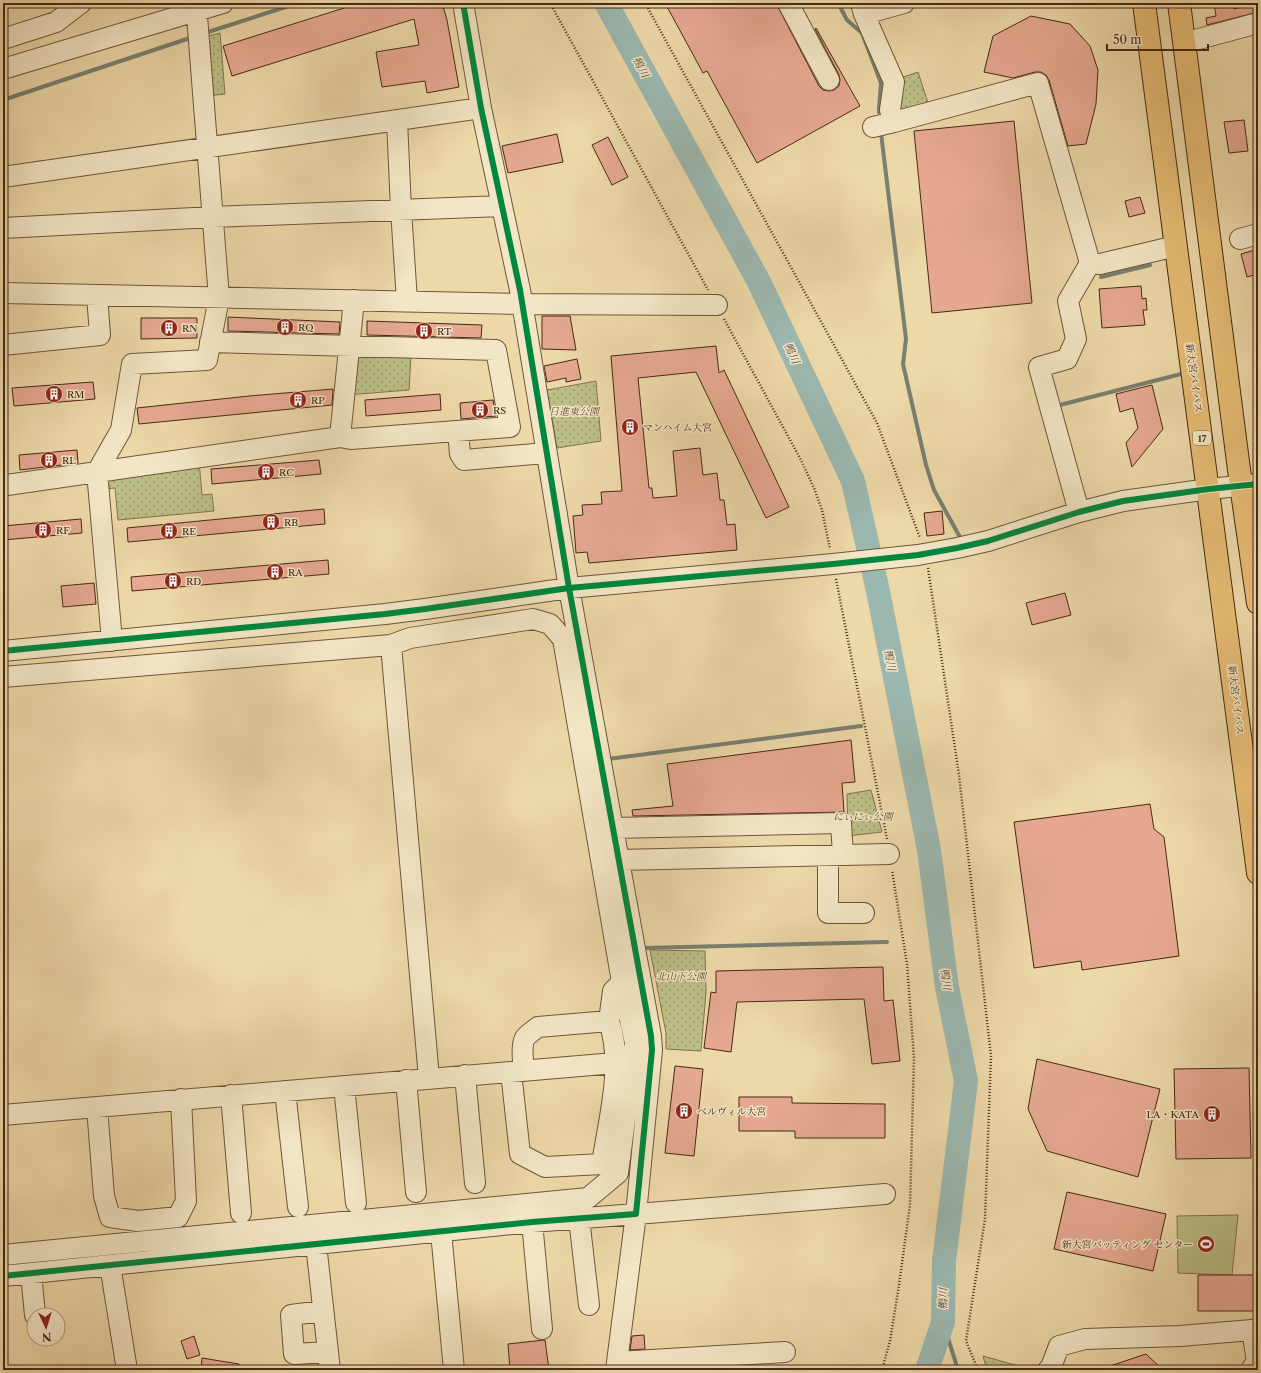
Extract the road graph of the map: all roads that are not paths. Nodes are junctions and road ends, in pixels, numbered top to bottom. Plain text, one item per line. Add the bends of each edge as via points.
1 (81, 3) edge
2 (223, 3) edge
3 (463, 3) edge
4 (788, 3) edge
5 (904, 3) edge
6 (1144, 3) edge
7 (1179, 3) edge
8 (196, 7) edge
9 (863, 8) edge
10 (1258, 23) edge
11 (3, 39) edge
12 (1184, 43) junction
13 (3, 69) edge
14 (829, 80) dead end
15 (481, 108) junction
16 (397, 120) junction
17 (894, 122) junction
18 (872, 127) dead end
19 (208, 148) junction
20 (3, 177) edge
21 (502, 206) junction
22 (400, 210) junction
23 (213, 217) junction
24 (3, 228) edge
25 (1176, 246) junction
26 (1090, 263) junction
27 (3, 293) edge
28 (97, 295) junction
29 (219, 298) junction
30 (354, 300) junction
31 (407, 301) junction
32 (522, 304) junction
33 (717, 306) road end
34 (210, 342) junction
35 (3, 345) edge
36 (350, 346) junction
37 (458, 431) junction
38 (340, 437) junction
39 (546, 453) junction
40 (97, 472) junction
41 (7, 485) dead end
42 (1249, 485) edge
43 (1209, 489) junction
44 (1079, 512) junction
45 (569, 588) junction
46 (1258, 603) edge
47 (112, 641) junction
48 (391, 645) junction
49 (3, 651) edge
50 (3, 677) edge
51 (613, 828) junction
52 (889, 854) road end
53 (836, 856) junction
54 (618, 860) junction
55 (1258, 873) edge
56 (864, 913) dead end
57 (622, 982) junction
58 (609, 1021) junction
59 (615, 1063) junction
60 (518, 1071) junction
61 (465, 1075) junction
62 (429, 1078) junction
63 (406, 1080) junction
64 (344, 1086) junction
65 (285, 1091) junction
66 (231, 1095) junction
67 (181, 1099) junction
68 (97, 1107) junction
69 (3, 1115) edge
70 (475, 1183) dead end
71 (416, 1192) dead end
72 (885, 1194) dead end
73 (356, 1203) dead end
74 (298, 1207) dead end
75 (241, 1213) dead end
76 (636, 1214) junction
77 (579, 1218) junction
78 (532, 1222) junction
79 (441, 1232) junction
80 (316, 1244) junction
81 (3, 1255) edge
82 (110, 1265) junction
83 (32, 1273) junction
84 (3, 1276) edge
85 (589, 1305) dead end
86 (34, 1307) edge
87 (323, 1311) junction
88 (542, 1329) dead end
89 (785, 1352) dead end
90 (329, 1361) edge
91 (747, 1362) edge
92 (616, 1366) edge
93 (127, 1370) edge
94 (454, 1370) edge
95 (1048, 1370) edge
96 (1251, 1370) edge

1 - 11 street via 56,22
2 - 8 street
3 - 15 street
4 - 14 street
5 - 9 street
6 - 25 highway, 新大宮バイパス / 17
7 - 12 highway
8 - 13 street
8 - 19 street
9 - 17 street via 894,82 890,110
10 - 12 street
12 - 42 highway
15 - 16 street
15 - 21 street
16 - 19 street
16 - 22 street
17 - 18 street
17 - 26 street via 1038,83
19 - 20 street
19 - 23 street
21 - 22 street
21 - 32 street
22 - 23 street
22 - 31 street
23 - 24 street
23 - 29 street
25 - 26 street via 1100,264
25 - 43 highway, 新大宮バイパス / 17
26 - 44 street via 1068,301 1076,339 1066,359 1038,367
27 - 28 street
28 - 29 street
28 - 35 street via 100,334
29 - 30 street
29 - 34 street
30 - 31 street
30 - 36 street
31 - 32 street
32 - 33 street
32 - 39 street
34 - 36 street
34 - 40 street via 207,360 132,364 121,430
36 - 37 street via 496,350 510,426
36 - 38 street
37 - 38 street via 351,439
37 - 39 street via 460,454 464,460
38 - 40 street
39 - 45 street
40 - 41 street
40 - 47 street
42 - 43 street
42 - 46 highway
43 - 44 street via 1123,501
43 - 55 highway, 新大宮バイパス / 17
44 - 45 street via 988,541 922,554
45 - 47 street via 398,612
45 - 51 street
47 - 49 street
48 - 50 street
48 - 57 street via 410,638 533,619 550,624 563,639
48 - 62 street
51 - 53 street via 841,823
51 - 54 street
52 - 53 street
53 - 54 street
53 - 56 street via 828,913
54 - 76 street via 652,1043
57 - 58 street via 613,991
57 - 81 street via 635,1043 618,1173 588,1198
58 - 59 street via 613,1034
58 - 60 street via 538,1028 524,1039 523,1058
59 - 60 street
59 - 60 street via 615,1082 602,1164 544,1167 520,1154
60 - 61 street
61 - 62 street
61 - 70 street
62 - 63 street
63 - 64 street
63 - 71 street
64 - 65 street
64 - 73 street
65 - 66 street
65 - 74 street
66 - 67 street
66 - 75 street
67 - 68 street
67 - 68 street via 186,1201 178,1216 138,1221 110,1217 104,1196
68 - 69 street
72 - 76 street
76 - 77 street
76 - 92 street
77 - 78 street
77 - 85 street
78 - 79 street
78 - 88 street
79 - 80 street
79 - 94 street
80 - 82 street
80 - 87 street
82 - 83 street
82 - 93 street
83 - 84 street
83 - 86 street
87 - 90 street
87 - 90 street via 290,1315 294,1354
89 - 91 street
91 - 92 street
95 - 96 street via 1058,1346 1085,1339 1180,1336 1252,1330 1257,1361

